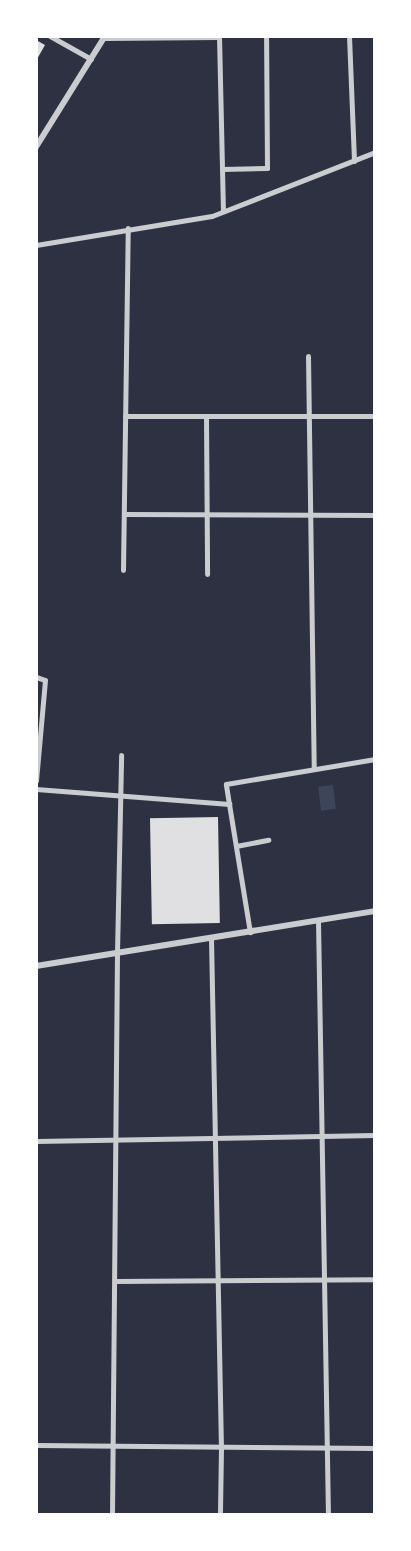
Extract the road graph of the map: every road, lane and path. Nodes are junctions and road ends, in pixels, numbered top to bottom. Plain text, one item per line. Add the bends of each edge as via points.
1 (50, 36) edge
2 (266, 36) edge
3 (350, 36) edge
4 (105, 37) edge
5 (219, 37) edge
6 (91, 59) junction
7 (36, 147) edge
8 (375, 152) edge
9 (354, 161) junction
10 (222, 169) junction
11 (223, 211) junction
12 (128, 228) junction
13 (36, 245) edge
14 (308, 356) dead end
15 (125, 416) junction
16 (206, 416) junction
17 (309, 416) junction
18 (375, 416) edge
19 (124, 514) junction
20 (207, 514) junction
21 (310, 515) junction
22 (375, 515) edge
23 (123, 570) dead end
24 (207, 574) dead end
25 (36, 678) edge
26 (121, 755) dead end
27 (375, 759) edge
28 (314, 769) junction
29 (36, 780) edge
30 (36, 789) edge
31 (120, 795) junction
32 (229, 804) junction
33 (268, 840) dead end
34 (236, 846) junction
35 (375, 911) edge
36 (318, 920) junction
37 (250, 932) junction
38 (211, 938) junction
39 (117, 953) junction
40 (36, 966) edge
41 (375, 1135) edge
42 (322, 1136) junction
43 (215, 1138) junction
44 (116, 1140) junction
45 (36, 1141) edge
46 (324, 1279) junction
47 (375, 1279) edge
48 (218, 1280) junction
49 (115, 1281) junction
50 (36, 1445) edge
51 (114, 1446) junction
52 (221, 1448) junction
53 (327, 1448) junction
54 (375, 1448) edge
55 (112, 1515) edge
56 (220, 1515) edge
57 (328, 1515) edge

1 - 6 street
2 - 10 street via 267,168
3 - 9 street
4 - 5 street
4 - 6 street
5 - 10 street
6 - 7 street
8 - 9 street
9 - 11 street
10 - 11 street
11 - 12 street via 212,216
12 - 13 street
12 - 15 street
14 - 17 street
15 - 16 street
15 - 19 street
16 - 17 street
16 - 20 street
17 - 18 street
17 - 21 street
19 - 20 street
19 - 23 street
20 - 21 street
20 - 24 street
21 - 22 street
21 - 28 street
25 - 29 street via 45,680
26 - 31 street
27 - 28 street
28 - 32 street via 226,784
30 - 31 street
31 - 32 street
31 - 39 street
32 - 34 street
33 - 34 street
34 - 37 street
35 - 36 street
36 - 37 street
36 - 42 street
37 - 38 street
38 - 39 street
38 - 43 street
39 - 40 street
39 - 44 street
41 - 42 street
42 - 43 street
42 - 46 street
43 - 44 street
43 - 48 street
44 - 45 street
44 - 49 street
46 - 47 street
46 - 48 street
46 - 53 street
48 - 49 street
48 - 52 street
49 - 51 street
50 - 51 street
51 - 52 street
51 - 55 street
52 - 53 street
52 - 56 street
53 - 54 street
53 - 57 street

